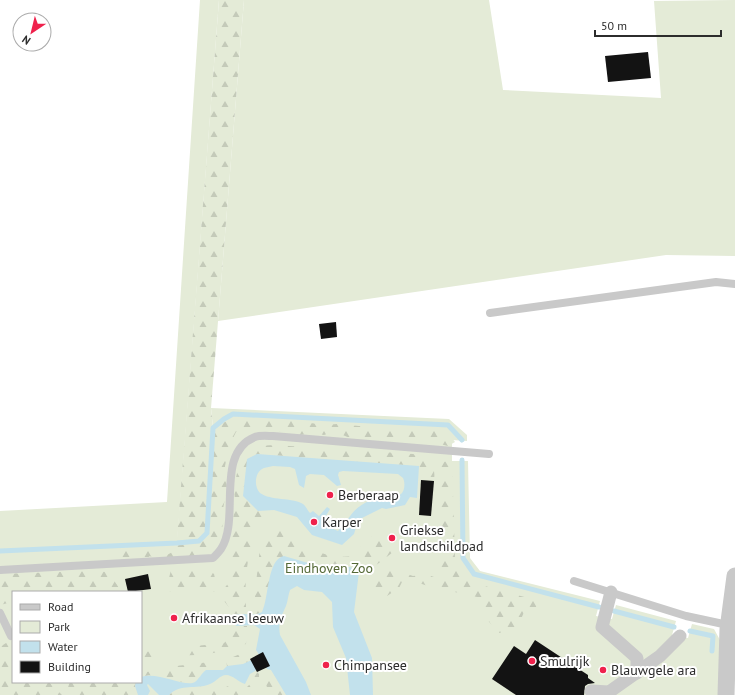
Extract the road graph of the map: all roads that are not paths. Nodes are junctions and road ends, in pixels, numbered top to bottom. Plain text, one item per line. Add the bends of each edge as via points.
1 (735, 284) edge
2 (490, 313) dead end
3 (489, 454) dead end
4 (0, 570) edge
5 (735, 576) edge
6 (574, 581) dead end
7 (611, 592) junction
8 (0, 613) edge
9 (728, 625) junction
10 (11, 636) dead end
11 (680, 636) dead end
12 (637, 673) junction
13 (591, 690) dead end
14 (608, 693) edge
15 (726, 695) edge

1 - 2 lane via 716,282
3 - 4 lane via 256,436 242,444 235,458 227,536 213,558
5 - 9 street
6 - 7 lane
7 - 9 lane via 686,616
7 - 12 street via 602,627 637,658
8 - 10 lane
9 - 15 street
11 - 12 street via 660,656
12 - 14 street
13 - 14 street

